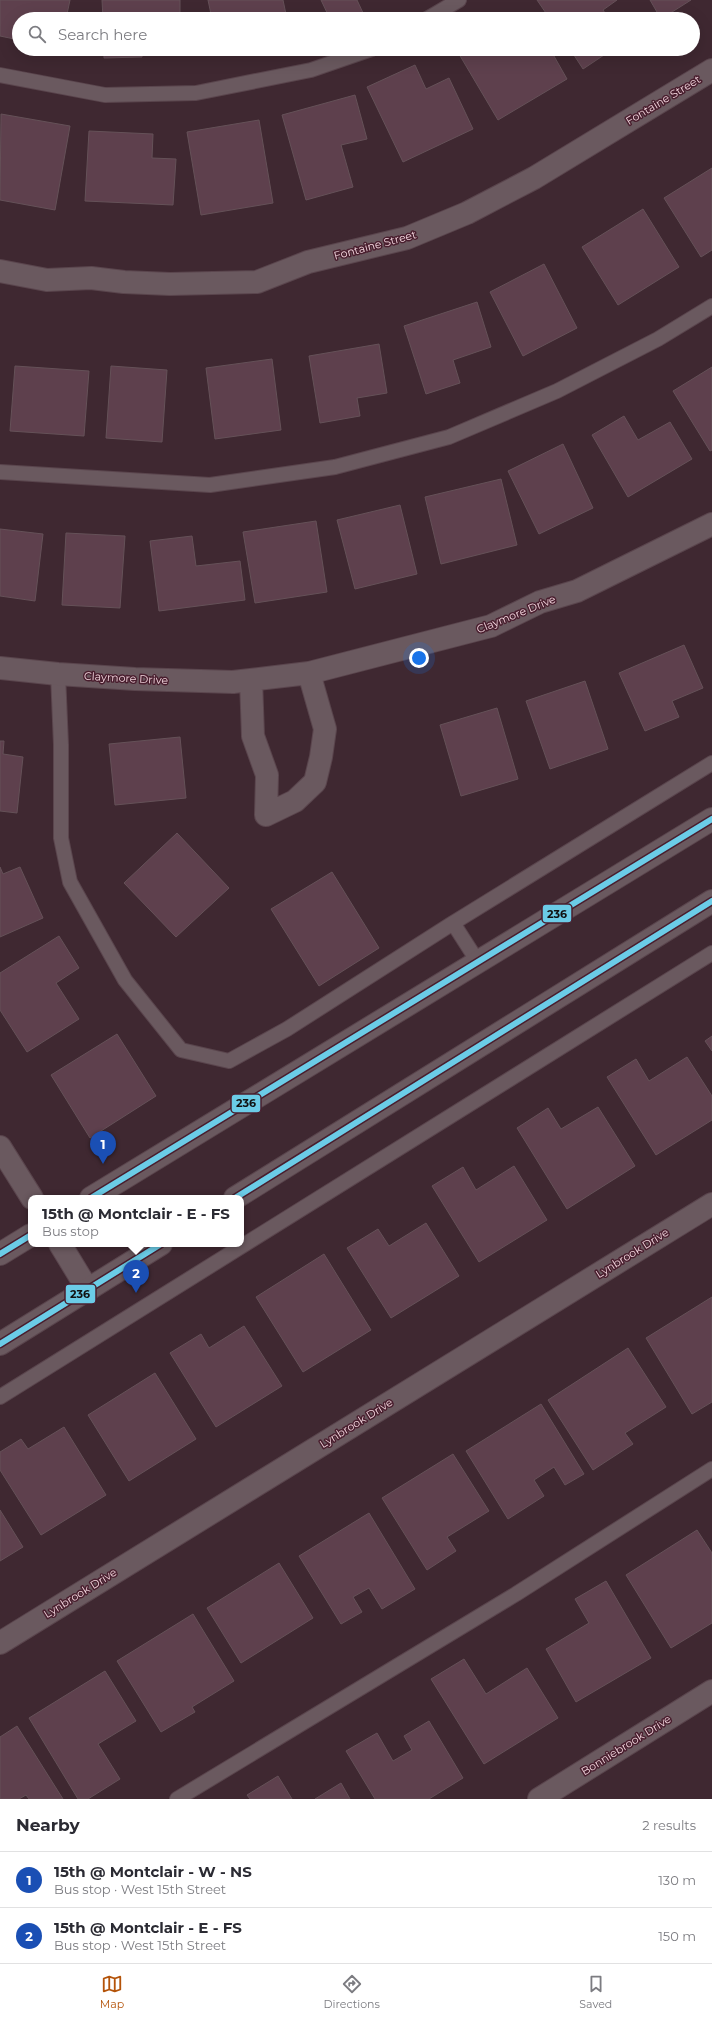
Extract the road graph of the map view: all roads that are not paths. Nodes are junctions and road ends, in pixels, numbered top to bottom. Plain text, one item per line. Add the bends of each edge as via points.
1 (459, 0) edge
2 (439, 12) edge
3 (352, 56) edge
4 (712, 70) edge
5 (0, 75) edge
6 (0, 271) edge
7 (712, 306) edge
8 (0, 472) edge
9 (712, 524) edge
10 (0, 668) edge
11 (309, 673) junction
12 (58, 674) junction
13 (251, 680) junction
14 (712, 763) edge
15 (712, 819) edge
16 (712, 901) edge
17 (454, 923) junction
18 (712, 953) edge
19 (478, 962) junction
20 (0, 1147) edge
21 (30, 1195) edge
22 (96, 1195) edge
23 (240, 1195) edge
24 (712, 1204) edge
25 (28, 1237) edge
26 (244, 1245) edge
27 (62, 1247) edge
28 (156, 1247) edge
29 (241, 1247) edge
30 (0, 1254) edge
31 (88, 1290) junction
32 (0, 1344) edge
33 (0, 1397) edge
34 (712, 1469) edge
35 (0, 1643) edge
36 (712, 1691) edge
37 (177, 1799) edge
38 (539, 1799) edge

1 - 2 lane
3 - 5 lane via 311,70 196,93 105,95
4 - 6 street, Fontaine Street via 534,178 467,213 407,238 308,262 257,282 170,284 91,278 47,280
7 - 8 lane via 658,339 557,391 449,437 335,467 210,486
9 - 11 street, Claymore Drive via 577,591 540,602 491,626
10 - 12 street, Claymore Drive
11 - 13 street, Claymore Drive
11 - 13 street via 324,729 315,782 295,801 266,815 267,775 253,736
12 - 13 street, Claymore Drive via 135,679 233,682
12 - 17 lane via 61,838 70,882 125,980 181,1050 229,1061 287,1029
14 - 17 lane
15 - 19 street
16 - 23 street
17 - 19 lane
18 - 26 lane
19 - 22 street
20 - 21 street
24 - 35 street, Lynbrook Drive
25 - 30 street
27 - 31 street
28 - 31 street
29 - 33 lane
31 - 32 street
34 - 37 lane via 516,1594
36 - 38 street, Bonniebrook Drive

